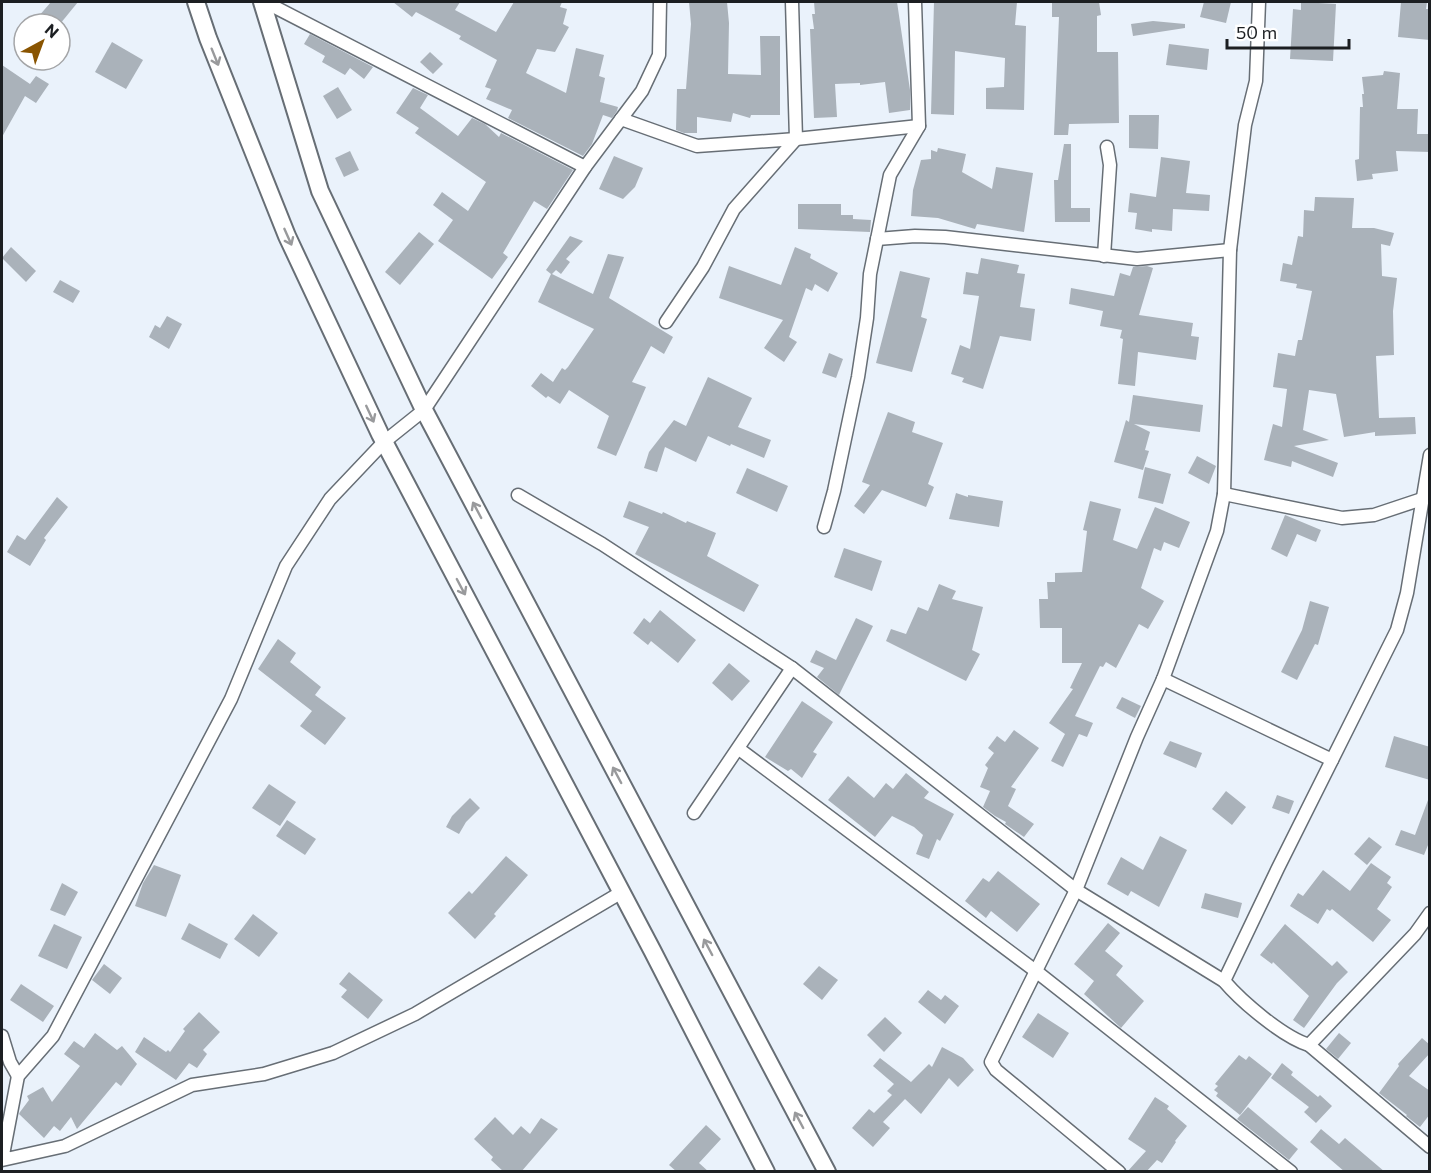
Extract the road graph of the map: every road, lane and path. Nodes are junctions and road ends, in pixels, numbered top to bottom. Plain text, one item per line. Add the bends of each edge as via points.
1 (196, 2) edge
2 (264, 2) edge
3 (660, 2) edge
4 (792, 2) edge
5 (915, 2) edge
6 (1259, 2) edge
7 (621, 119) junction
8 (919, 126) junction
9 (796, 139) junction
10 (1107, 147) dead end
11 (585, 167) junction
12 (877, 239) junction
13 (1230, 250) junction
14 (1104, 256) junction
15 (666, 322) dead end
16 (424, 410) junction
17 (384, 442) junction
18 (1429, 457) edge
19 (1224, 494) junction
20 (518, 495) dead end
21 (1422, 500) junction
22 (824, 527) dead end
23 (792, 668) junction
24 (1163, 679) junction
25 (739, 749) junction
26 (1332, 760) junction
27 (694, 813) dead end
28 (1076, 890) junction
29 (622, 892) junction
30 (1430, 913) edge
31 (1037, 972) junction
32 (1224, 981) junction
33 (2, 1036) edge
34 (1309, 1045) junction
35 (18, 1076) junction
36 (1430, 1147) edge
37 (2, 1161) edge
38 (766, 1172) edge
39 (826, 1172) edge
40 (1119, 1172) edge
41 (1291, 1172) edge

1 -> 17 street via 287,236
2 - 11 street
2 - 16 street via 320,191
3 - 7 street via 659,55 642,91
4 - 9 street
5 - 8 street
6 - 13 street via 1256,81 1245,125
7 - 9 street via 697,146
7 - 11 street
8 - 9 street
8 - 12 street via 890,175
9 - 15 street via 734,209 703,267
10 - 14 street via 1110,165
11 - 16 street
12 - 14 street via 945,237
12 - 22 street via 858,377
13 - 14 street via 1137,259
13 - 19 street
16 - 17 street
39 -> 16 street
17 -> 29 street
17 - 35 street via 330,499 286,566 231,699 53,1036
18 - 21 street
19 - 21 street via 1342,518 1374,515
19 - 24 street via 1217,531
20 - 23 street via 602,543
21 - 26 street via 1407,593 1396,630
23 - 25 street
23 - 28 street
24 - 26 street
24 - 28 street
25 - 27 street
25 - 31 street
26 - 32 street
28 - 31 street
28 - 32 street
29 - 37 street via 415,1014 333,1053 264,1074 192,1085 65,1146
29 - 38 street
30 - 34 street via 1415,934
31 - 40 street via 991,1062
31 - 41 street
32 - 34 street via 1296,1041
33 - 35 street
34 - 36 street
35 - 37 street

